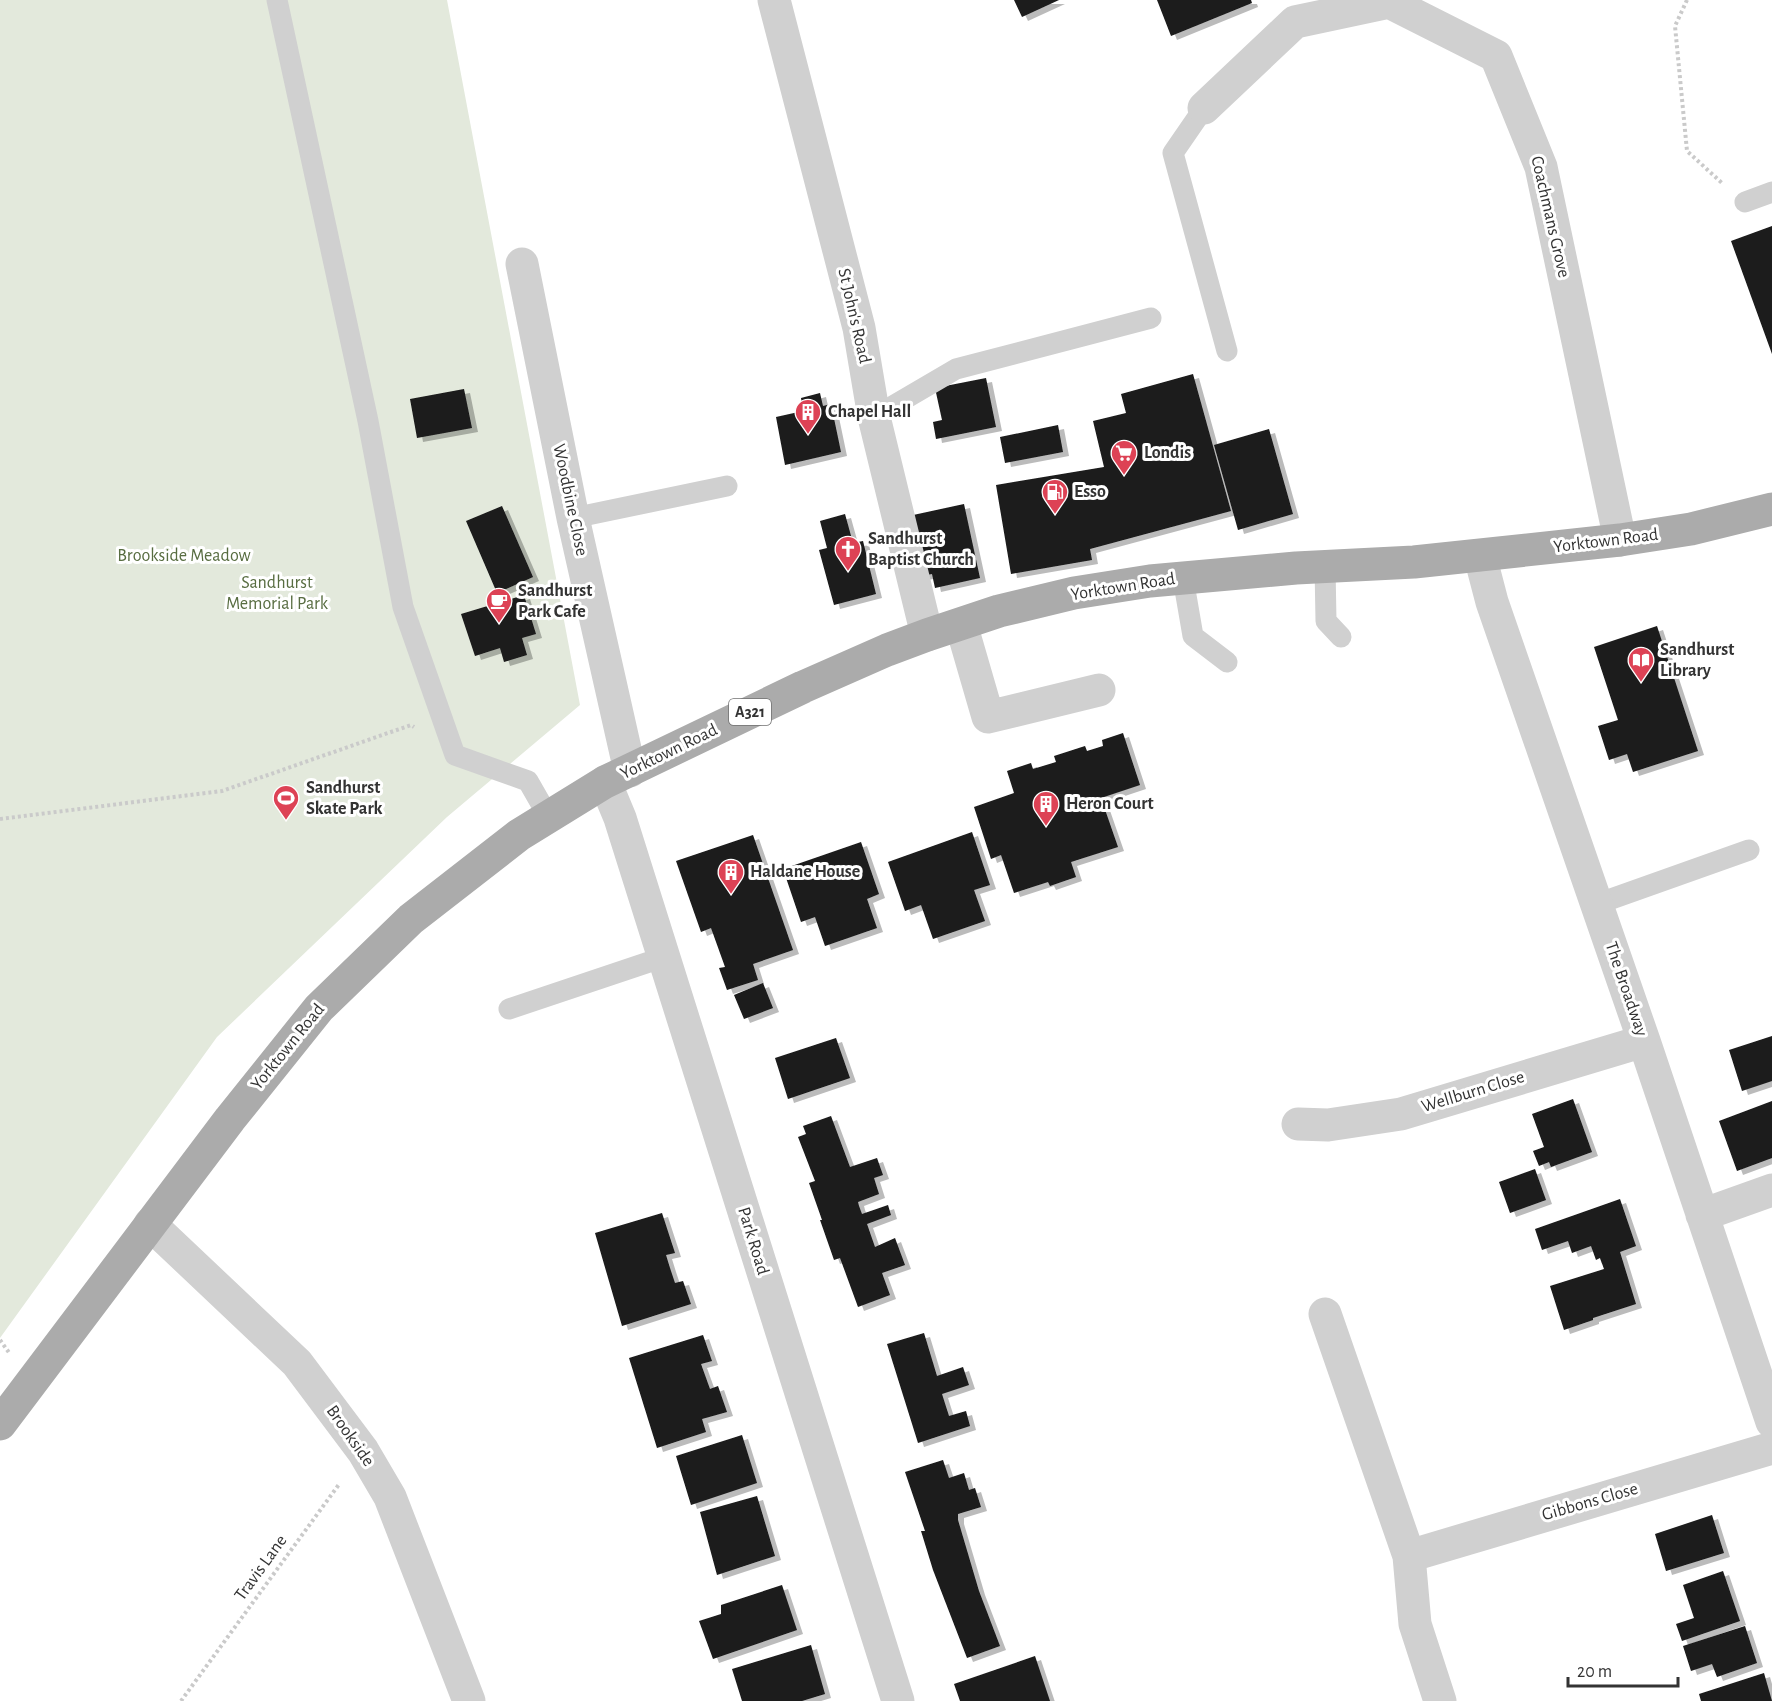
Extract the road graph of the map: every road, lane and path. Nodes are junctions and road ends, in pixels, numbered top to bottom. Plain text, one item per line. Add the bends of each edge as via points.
1 (277, 0) edge
2 (774, 0) edge
3 (1687, 0) edge
4 (1291, 11) edge
5 (1204, 108) joint
6 (1772, 192) edge
7 (1744, 202) joint
8 (522, 264) dead end
9 (1151, 318) dead end
10 (1227, 351) dead end
11 (874, 417) junction
12 (727, 486) dead end
13 (1772, 509) edge
14 (573, 518) junction
15 (1620, 540) junction
16 (1480, 556) junction
17 (1325, 566) junction
18 (1183, 578) junction
19 (961, 624) junction
20 (927, 634) junction
21 (1341, 637) dead end
22 (1227, 662) dead end
23 (1099, 690) dead end
24 (455, 755) junction
25 (617, 776) junction
26 (548, 816) junction
27 (0, 819) edge
28 (1749, 850) dead end
29 (1597, 903) junction
30 (664, 957) junction
31 (509, 1009) dead end
32 (1644, 1041) junction
33 (1298, 1124) dead end
34 (1772, 1190) edge
35 (1702, 1215) junction
36 (150, 1224) junction
37 (1325, 1314) dead end
38 (0, 1340) edge
39 (13, 1359) dead end
40 (1772, 1422) edge
41 (0, 1424) edge
42 (1772, 1448) edge
43 (363, 1451) junction
44 (1408, 1556) junction
45 (181, 1701) edge
46 (469, 1701) edge
47 (898, 1701) edge
48 (1440, 1701) edge

1 - 24 lane via 368,421 403,607
2 - 11 street, St John's Road via 859,328
3 - 7 path via 1676,26 1687,151
4 - 5 street, Coachmans Grove
4 - 15 street, Coachmans Grove via 1389,2 1496,56 1541,167
5 - 10 lane via 1173,153
6 - 7 lane
8 - 14 street, Woodbine Close
9 - 11 lane via 956,369
11 - 20 street, St John's Road
12 - 14 lane
13 - 15 main road, Yorktown Road / A321 via 1691,530
14 - 25 street, Woodbine Close
15 - 16 main road, Yorktown Road / A321
16 - 17 main road, Yorktown Road / A321
16 - 29 street, The Broadway via 1492,602
17 - 18 main road, Yorktown Road / A321
17 - 21 lane via 1326,621
18 - 19 main road, Yorktown Road / A321 via 1074,593
18 - 22 lane via 1192,636
19 - 20 main road, Yorktown Road / A321
19 - 23 street via 988,717
20 - 25 main road, Yorktown Road / A321 via 803,687
24 - 26 lane via 528,781
24 - 27 path via 411,724 222,791
25 - 26 main road, Yorktown Road / A321
25 - 30 street, Park Road via 620,818
26 - 36 main road, Yorktown Road / A321 via 411,919 319,1008
28 - 29 lane
29 - 32 street, The Broadway
30 - 31 lane
30 - 47 street, Park Road
32 - 33 street, Wellburn Close via 1401,1113 1328,1125
32 - 35 street, The Broadway
34 - 35 street
35 - 40 street, The Broadway
36 - 41 main road, Yorktown Road / A321
36 - 43 street, Brookside via 297,1363
37 - 44 street
38 - 39 path
42 - 44 street, Gibbons Close
43 - 45 path, Travis Lane
43 - 46 street, Brookside via 390,1497
44 - 48 street via 1415,1624

